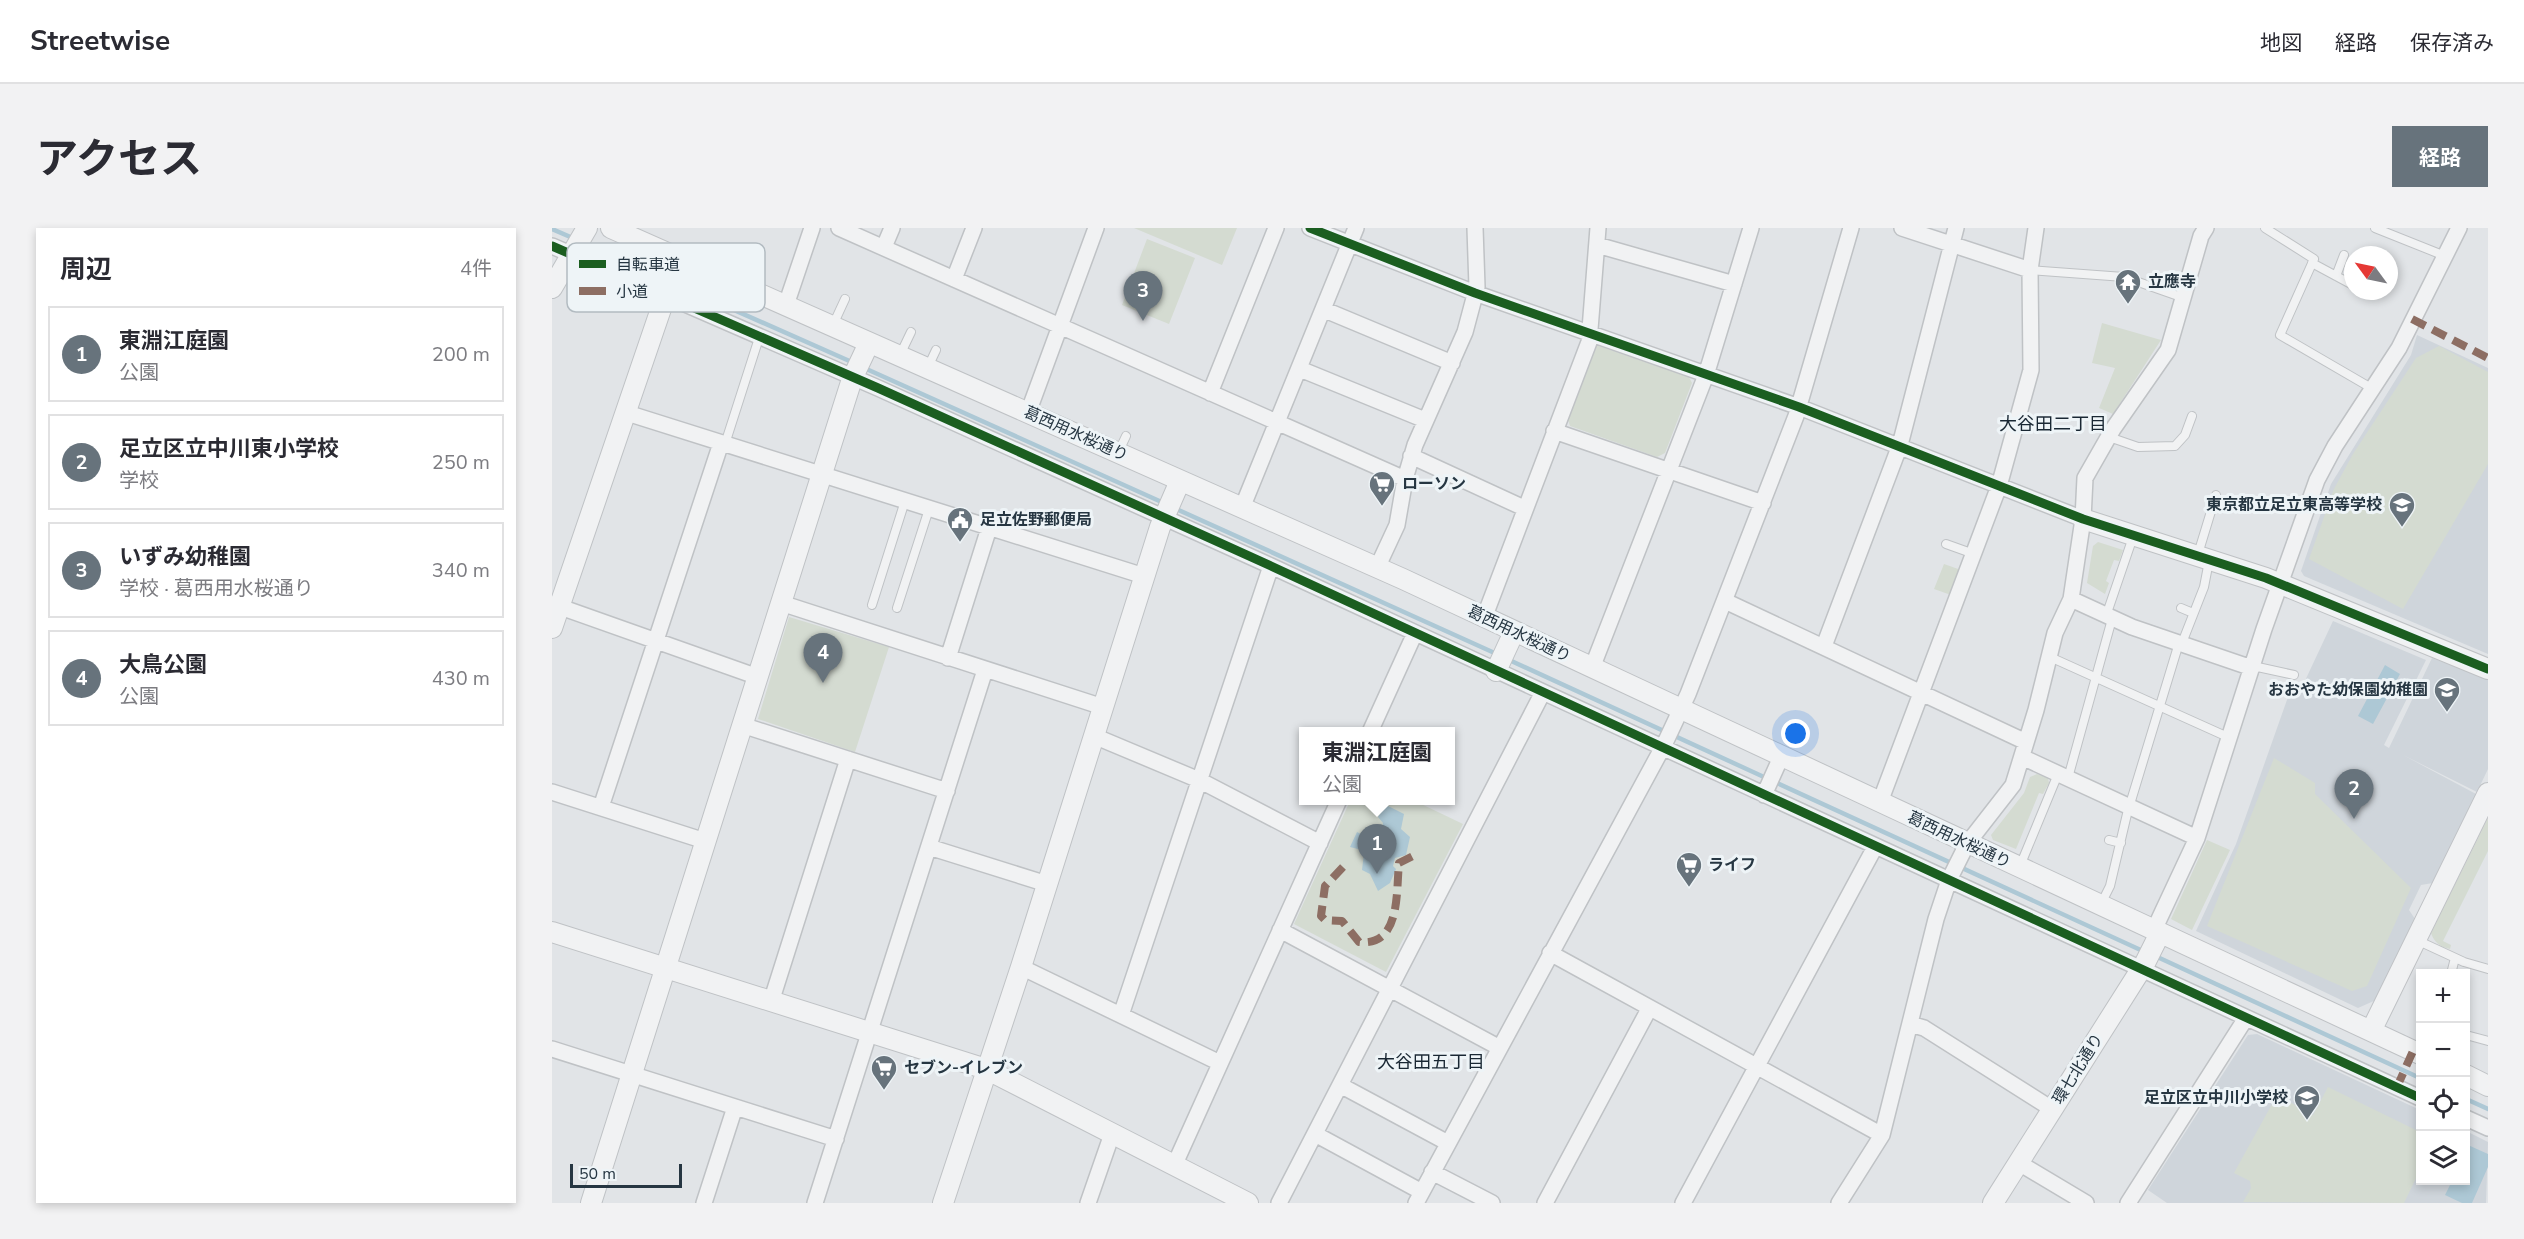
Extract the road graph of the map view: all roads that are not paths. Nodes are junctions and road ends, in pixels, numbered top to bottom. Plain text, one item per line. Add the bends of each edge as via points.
1 (611, 228) edge
2 (812, 228) edge
3 (839, 228) edge
4 (892, 228) edge
5 (1096, 228) edge
6 (1276, 228) edge
7 (1311, 228) edge
8 (1356, 228) edge
9 (1474, 228) edge
10 (1598, 228) edge
11 (1751, 228) edge
12 (1851, 228) edge
13 (1902, 228) edge
14 (1956, 228) edge
15 (2036, 228) edge
16 (2206, 228) edge
17 (2265, 228) edge
18 (2375, 228) edge
19 (2459, 228) edge
20 (587, 229) edge
21 (974, 237) edge
22 (579, 243) edge
23 (645, 243) edge
24 (1350, 244) junction
25 (1597, 245) junction
26 (1953, 245) junction
27 (552, 246) edge
28 (884, 248) junction
29 (567, 249) edge
30 (2344, 255) dead end
31 (2445, 256) junction
32 (567, 263) edge
33 (2312, 263) junction
34 (2030, 270) junction
35 (2336, 276) junction
36 (2344, 280) edge
37 (1734, 284) junction
38 (962, 285) junction
39 (552, 288) edge
40 (1475, 294) junction
41 (765, 296) edge
42 (2185, 298) junction
43 (846, 299) dead end
44 (786, 305) junction
45 (1325, 310) junction
46 (660, 312) edge
47 (699, 312) edge
48 (833, 326) junction
49 (1060, 326) junction
50 (911, 333) dead end
51 (1591, 334) junction
52 (759, 338) junction
53 (867, 347) junction
54 (936, 350) dead end
55 (900, 357) junction
56 (1452, 363) junction
57 (927, 369) junction
58 (1300, 369) junction
59 (854, 375) junction
60 (1706, 375) junction
61 (2373, 389) junction
62 (1210, 393) junction
63 (1799, 407) junction
64 (627, 412) junction
65 (1028, 413) junction
66 (2192, 416) dead end
67 (1425, 420) junction
68 (1278, 423) junction
69 (1554, 431) junction
70 (2109, 437) junction
71 (723, 443) junction
72 (1900, 445) junction
73 (1411, 456) junction
74 (1667, 471) junction
75 (822, 474) junction
76 (1405, 479) junction
77 (1180, 481) junction
78 (1999, 486) junction
79 (2216, 495) dead end
80 (905, 501) junction
81 (1763, 503) junction
82 (1242, 508) junction
83 (1524, 508) junction
84 (929, 509) junction
85 (1167, 510) junction
86 (2083, 519) junction
87 (989, 528) junction
88 (2133, 537) junction
89 (1946, 544) dead end
90 (1974, 554) junction
91 (2203, 559) junction
92 (1271, 566) junction
93 (1377, 568) junction
94 (1144, 576) junction
95 (2281, 585) junction
96 (2071, 599) junction
97 (1725, 601) junction
98 (781, 603) junction
99 (872, 605) dead end
100 (556, 606) edge
101 (897, 608) dead end
102 (2181, 608) dead end
103 (2193, 613) junction
104 (2109, 617) junction
105 (1484, 618) junction
106 (552, 628) edge
107 (1415, 633) junction
108 (1510, 638) junction
109 (657, 641) junction
110 (2181, 642) junction
111 (1824, 646) junction
112 (2050, 657) junction
113 (948, 658) junction
114 (2252, 667) junction
115 (1592, 668) junction
116 (2488, 669) edge
117 (985, 670) junction
118 (1496, 671) junction
119 (2294, 675) dead end
120 (758, 676) junction
121 (2095, 678) junction
122 (1923, 692) junction
123 (1542, 694) junction
124 (1103, 707) junction
125 (2161, 708) junction
126 (1679, 715) junction
127 (742, 725) junction
128 (1372, 727) edge
129 (1094, 736) junction
130 (2230, 738) junction
131 (1663, 746) junction
132 (2024, 749) junction
133 (848, 759) junction
134 (1779, 762) junction
135 (2063, 776) junction
136 (1199, 780) junction
137 (947, 791) junction
138 (552, 792) edge
139 (1765, 792) junction
140 (2488, 793) edge
141 (1880, 802) junction
142 (1337, 805) edge
143 (602, 807) junction
144 (2130, 807) junction
145 (2197, 838) junction
146 (2109, 840) dead end
147 (705, 841) junction
148 (1320, 843) junction
149 (2121, 843) junction
150 (929, 847) junction
151 (1875, 847) junction
152 (1957, 864) junction
153 (2020, 868) junction
154 (1047, 884) junction
155 (2101, 905) junction
156 (1280, 930) junction
157 (552, 932) edge
158 (2157, 935) junction
159 (2423, 943) dead end
160 (1550, 953) junction
161 (2455, 958) junction
162 (2143, 966) junction
163 (1021, 967) junction
164 (664, 968) junction
165 (2452, 969) edge
166 (2488, 969) edge
167 (1390, 988) junction
168 (771, 1002) junction
169 (1649, 1009) junction
170 (1121, 1015) junction
171 (2246, 1018) junction
172 (1910, 1024) junction
173 (2371, 1031) junction
174 (870, 1032) junction
175 (2470, 1036) edge
176 (2488, 1041) edge
177 (560, 1048) edge
178 (1500, 1048) junction
179 (2416, 1052) edge
180 (1220, 1063) junction
181 (1757, 1067) junction
182 (986, 1069) junction
183 (633, 1075) junction
184 (2470, 1077) edge
185 (1340, 1084) junction
186 (2488, 1086) edge
187 (2416, 1096) edge
188 (735, 1107) junction
189 (2052, 1109) junction
190 (2470, 1120) edge
191 (2488, 1128) edge
192 (1112, 1134) junction
193 (1315, 1134) junction
194 (1882, 1135) junction
195 (836, 1139) junction
196 (1448, 1143) junction
197 (2019, 1163) junction
198 (1174, 1166) junction
199 (1432, 1172) junction
200 (1419, 1198) edge
201 (591, 1203) edge
202 (704, 1203) edge
203 (815, 1203) edge
204 (943, 1203) edge
205 (1088, 1203) edge
206 (1248, 1203) edge
207 (1279, 1203) edge
208 (1492, 1203) edge
209 (1545, 1203) edge
210 (1683, 1203) edge
211 (1839, 1203) edge
212 (1993, 1203) edge
213 (2086, 1203) edge
214 (2127, 1203) edge

1 - 23 street, 葛西用水桜通り
2 - 44 street
3 - 28 street
4 - 28 street
5 - 49 street
6 - 62 street
7 - 24 street
8 - 24 street
9 - 40 street
10 - 25 street
11 - 37 street
12 - 63 street
13 - 26 street
14 - 26 street
15 - 34 street
16 - 42 street via 2200,237
17 - 33 lane via 2314,259
18 - 31 lane
19 - 31 street
20 - 22 street
21 - 38 street
24 - 40 street
24 - 45 street
25 - 37 street
25 - 51 street
26 - 34 street
26 - 72 street
27 - 29 street
28 - 38 street
30 - 35 lane
31 - 61 street via 2399,348
32 - 39 street
33 - 35 lane
33 - 61 lane via 2280,335
34 - 42 lane via 2124,277
34 - 78 street via 2033,360
35 - 36 lane
37 - 60 street
38 - 49 street
40 - 51 street
40 - 56 street
41 - 44 street, 葛西用水桜通り
42 - 70 street via 2168,350
43 - 48 lane
44 - 48 street, 葛西用水桜通り
45 - 56 street
45 - 58 street
46 - 64 street
47 - 52 street
48 - 53 street, 葛西用水桜通り
49 - 62 street via 1155,372
49 - 65 street
50 - 55 lane
51 - 60 street
51 - 69 street
52 - 59 street
52 - 71 lane
53 - 55 street, 葛西用水桜通り
53 - 59 street
54 - 57 lane
55 - 57 street, 葛西用水桜通り
56 - 67 street
57 - 65 street, 葛西用水桜通り
58 - 67 street
58 - 68 street
59 - 75 street
59 - 85 street
60 - 63 street
60 - 74 street
61 - 95 street via 2334,446 2317,480
62 - 68 street
63 - 72 street
63 - 81 street
64 - 71 street
64 - 100 street
65 - 77 street, 葛西用水桜通り via 1122,444
66 - 70 lane via 2185,435 2175,446 2138,447
67 - 73 street
68 - 76 street
68 - 82 street
69 - 74 street
69 - 83 street
70 - 86 street via 2085,478
71 - 75 street
71 - 109 street
72 - 78 street
72 - 111 street
73 - 76 street
73 - 83 street
74 - 81 street
74 - 115 street
75 - 80 street
75 - 98 street
76 - 93 street via 1397,525
77 - 82 street, 葛西用水桜通り
77 - 85 street
78 - 86 street
78 - 90 street
79 - 91 lane
80 - 84 street
80 - 99 lane
81 - 97 street
82 - 93 street, 葛西用水桜通り
83 - 105 street
84 - 87 street
84 - 101 lane
85 - 92 street
85 - 94 street
86 - 88 street
86 - 96 street
87 - 94 street
87 - 113 street
88 - 91 street
88 - 104 lane
89 - 90 lane
90 - 122 street
91 - 95 street
91 - 103 lane via 2204,587
92 - 107 street
92 - 136 street
93 - 105 street, 葛西用水桜通り
94 - 124 street
95 - 114 street
95 - 116 street
96 - 104 street
96 - 112 street via 2055,633
97 - 111 street
97 - 126 street
98 - 113 street
98 - 120 street
100 - 106 street
100 - 109 street
102 - 103 lane
103 - 110 lane
104 - 110 street
104 - 121 lane
105 - 108 street, 葛西用水桜通り
107 - 118 street
107 - 128 street
108 - 115 street, 葛西用水桜通り
108 - 118 street
109 - 120 street
109 - 143 street
110 - 114 street
110 - 125 lane
111 - 122 street
112 - 121 lane
112 - 132 street
113 - 117 street
114 - 119 lane
114 - 130 street
115 - 126 street, 葛西用水桜通り
117 - 124 street
117 - 137 street
118 - 123 street
120 - 127 street
121 - 125 lane
121 - 135 lane
122 - 132 street
122 - 141 street
123 - 131 street
123 - 167 street
124 - 129 street
125 - 130 lane
125 - 144 lane
126 - 131 street
126 - 134 street, 葛西用水桜通り
127 - 133 street
127 - 147 street
129 - 136 street
129 - 154 street
130 - 145 street
131 - 139 street
131 - 160 street
132 - 135 street
132 - 152 street via 2013,785
133 - 137 street
133 - 168 street
134 - 139 street
134 - 141 street, 葛西用水桜通り
135 - 144 street
135 - 153 lane
136 - 148 street
136 - 170 street
137 - 150 street
138 - 143 street
139 - 151 street
140 - 173 street
141 - 152 street, 葛西用水桜通り
142 - 148 street
143 - 147 street
144 - 145 street
144 - 149 lane
145 - 158 street
146 - 149 lane
147 - 164 street
148 - 156 street
149 - 155 lane
150 - 154 street
150 - 174 street
151 - 152 street
151 - 181 street
152 - 153 street, 葛西用水桜通り
152 - 162 street
152 - 172 street
153 - 155 street, 葛西用水桜通り
154 - 163 street
155 - 158 street, 葛西用水桜通り
156 - 167 street
156 - 180 street
157 - 164 street
158 - 162 street, 環七北通り
158 - 173 street, 葛西用水桜通り
159 - 161 lane
160 - 169 street
160 - 178 street
161 - 165 lane
161 - 166 lane
162 - 171 street
162 - 189 street, 環七北通り
163 - 170 street
163 - 182 street
164 - 168 street
164 - 183 street
167 - 178 street
167 - 185 street
168 - 174 street
169 - 181 street
169 - 209 street
170 - 180 street
171 - 187 street
171 - 214 street
172 - 189 street via 1924,1028
172 - 194 street
173 - 179 street, 葛西用水桜通り
174 - 182 street
174 - 195 street
175 - 176 lane
177 - 183 street
178 - 196 street
180 - 198 street
181 - 194 street
181 - 210 street
182 - 192 street
182 - 204 street
183 - 188 street
183 - 201 street
184 - 186 street
185 - 193 street
185 - 196 street
188 - 195 street
188 - 202 street
189 - 197 street, 環七北通り
190 - 191 street
192 - 198 street
192 - 205 street
193 - 200 street
193 - 207 street
194 - 211 street
195 - 203 street
196 - 199 street
197 - 212 street, 環七北通り
197 - 213 street
198 - 206 street
199 - 200 street
199 - 208 street

